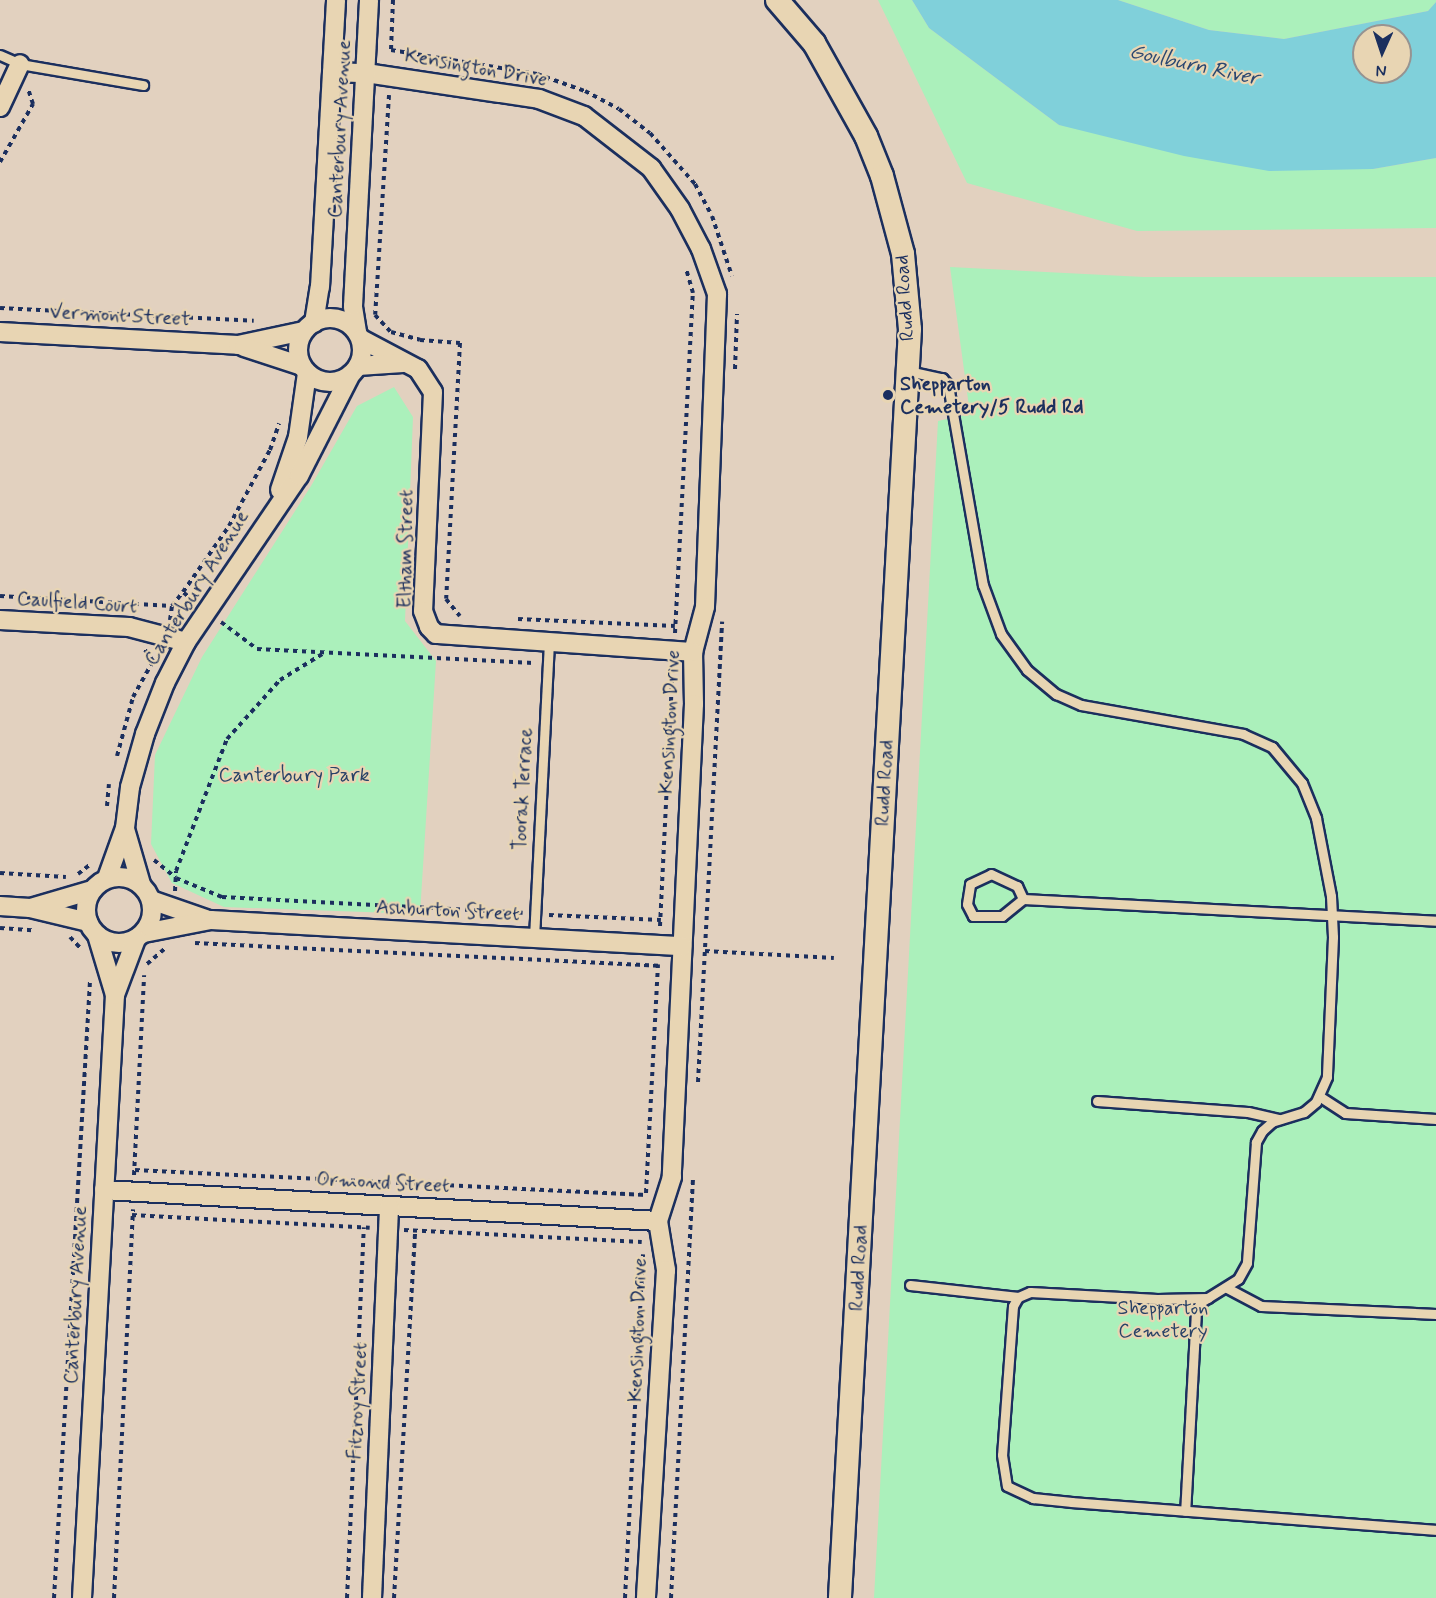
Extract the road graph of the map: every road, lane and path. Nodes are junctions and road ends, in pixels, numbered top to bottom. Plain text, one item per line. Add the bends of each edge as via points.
1 (336, 0) edge
2 (369, 0) edge
3 (393, 0) edge
4 (777, 0) edge
5 (0, 55) edge
6 (20, 64) junction
7 (332, 72) junction
8 (366, 73) junction
9 (143, 85) dead end
10 (399, 97) dead end
11 (0, 107) edge
12 (683, 258) dead end
13 (734, 289) dead end
14 (0, 308) edge
15 (736, 311) dead end
16 (259, 321) dead end
17 (309, 327) junction
18 (0, 332) edge
19 (359, 336) junction
20 (238, 345) junction
21 (403, 363) junction
22 (304, 370) junction
23 (355, 370) junction
24 (908, 371) junction
25 (735, 381) dead end
26 (280, 420) dead end
27 (272, 511) junction
28 (0, 596) edge
29 (172, 606) dead end
30 (207, 610) junction
31 (470, 616) dead end
32 (722, 616) dead end
33 (515, 618) dead end
34 (0, 620) edge
35 (675, 626) junction
36 (138, 640) dead end
37 (186, 642) junction
38 (549, 643) junction
39 (674, 651) junction
40 (325, 652) junction
41 (693, 652) junction
42 (548, 663) junction
43 (116, 760) dead end
44 (110, 782) dead end
45 (106, 813) dead end
46 (124, 854) junction
47 (0, 873) edge
48 (107, 878) junction
49 (176, 878) junction
50 (141, 884) junction
51 (92, 890) junction
52 (1023, 899) junction
53 (152, 900) junction
54 (0, 906) edge
55 (30, 908) junction
56 (173, 908) junction
57 (535, 914) junction
58 (1332, 916) junction
59 (212, 920) junction
60 (660, 920) junction
61 (668, 921) dead end
62 (1436, 921) edge
63 (0, 928) edge
64 (92, 928) junction
65 (44, 930) dead end
66 (66, 932) dead end
67 (171, 934) junction
68 (140, 936) junction
69 (534, 938) junction
70 (659, 945) junction
71 (682, 946) junction
72 (705, 951) junction
73 (834, 958) dead end
74 (100, 963) junction
75 (135, 965) junction
76 (658, 966) junction
77 (115, 995) junction
78 (697, 1095) dead end
79 (1319, 1096) junction
80 (1097, 1101) dead end
81 (1279, 1119) junction
82 (1436, 1119) edge
83 (693, 1167) dead end
84 (135, 1170) junction
85 (366, 1181) junction
86 (104, 1190) junction
87 (133, 1191) junction
88 (646, 1195) junction
89 (365, 1205) junction
90 (389, 1206) junction
91 (651, 1221) junction
92 (415, 1230) dead end
93 (910, 1285) dead end
94 (1227, 1288) junction
95 (1018, 1297) junction
96 (1208, 1298) junction
97 (1436, 1314) edge
98 (1185, 1511) junction
99 (1436, 1530) edge
100 (54, 1598) edge
101 (82, 1598) edge
102 (114, 1598) edge
103 (347, 1598) edge
104 (372, 1598) edge
105 (394, 1598) edge
106 (625, 1598) edge
107 (646, 1598) edge
108 (670, 1598) edge
109 (840, 1598) edge

1 - 7 street, Canterbury Avenue
2 - 8 street, Canterbury Avenue
3 - 13 path via 391,50 537,74 585,91 619,109 650,133 695,184 731,267
4 - 24 street, Rudd Road via 814,43 840,86 882,176 906,276
5 - 6 lane
6 - 9 lane
6 - 11 street
7 - 8 street, Kensington Drive
7 - 17 street, Canterbury Avenue via 320,287
8 - 19 street, Canterbury Avenue via 353,306
8 - 41 street, Kensington Drive via 539,99 584,116 651,168 680,208 701,249 717,294 705,607
10 - 31 path via 387,95 375,315 391,332 420,340 460,343 446,599 458,616
12 - 35 path via 693,293
14 - 16 path
15 - 25 path
17 - 19 street via 336,319
17 - 20 street, Vermont Street
17 - 22 street via 298,350
18 - 20 street, Vermont Street
19 - 21 street
19 - 23 street via 362,356
20 - 22 street, Vermont Street
21 - 23 street
21 - 38 street, Eltham Street via 418,369 433,392 423,611 429,627 436,634 451,638
22 - 23 street via 331,383
22 - 27 street, Canterbury Avenue via 298,437
23 - 27 street, Canterbury Avenue via 315,448
24 - 58 lane via 942,378 948,385 982,585 1001,634 1027,670 1056,694 1081,705 1243,734 1272,747 1302,783 1316,818
24 - 109 street, Rudd Road
26 - 30 path via 270,450 229,526 183,592
27 - 30 street, Canterbury Avenue
28 - 29 path
30 - 37 street, Canterbury Avenue
30 - 40 path via 257,649
32 - 72 path
33 - 35 path
34 - 37 street, Caulfield Court via 129,627
35 - 39 path
36 - 43 path via 153,661 133,697
37 - 46 street, Canterbury Avenue via 145,734 130,787
38 - 39 street, Eltham Street
38 - 42 lane, Toorak Terrace
39 - 41 street, Eltham Street
39 - 60 path
40 - 42 path
40 - 49 path via 280,680 227,739
41 - 71 street, Kensington Drive
42 - 57 lane, Toorak Terrace
44 - 45 path
46 - 47 path via 105,853 73,878
46 - 48 street, Canterbury Avenue
46 - 49 path via 150,857
46 - 50 street
48 - 50 street via 118,876
48 - 51 street
49 - 56 path
49 - 57 path via 222,897
50 - 53 street
51 - 55 street
51 - 64 street via 86,910
52 - 52 lane via 1014,910 987,919 974,916 967,904 970,884 991,874 1017,886
52 - 58 lane
53 - 56 street, Ashburton Street
53 - 68 street via 150,923
54 - 55 street
55 - 64 street
56 - 59 street, Ashburton Street
57 - 60 path
57 - 69 lane, Toorak Terrace
58 - 62 lane
58 - 79 lane via 1327,1077
59 - 67 street, Ashburton Street
59 - 69 street, Ashburton Street
60 - 61 path
60 - 70 path
63 - 65 path
64 - 68 street via 113,943
64 - 74 street, Canterbury Avenue
66 - 74 path
67 - 68 street, Ashburton Street
67 - 75 path
67 - 76 path
68 - 75 street, Canterbury Avenue
69 - 70 street, Ashburton Street
70 - 71 street, Ashburton Street
70 - 76 path
71 - 91 street, Kensington Drive via 672,1177
72 - 73 path
72 - 78 path
74 - 77 street, Canterbury Avenue
74 - 100 path
75 - 77 street, Canterbury Avenue
75 - 84 path
76 - 88 path
77 - 86 street, Canterbury Avenue
79 - 81 lane via 1304,1112
79 - 82 lane via 1345,1113
80 - 81 lane via 1248,1112
81 - 94 lane via 1262,1131 1256,1142 1247,1263
83 - 108 path
84 - 85 path
84 - 87 path
85 - 88 path
85 - 89 path
86 - 87 street, Ormond Street
86 - 101 street, Canterbury Avenue
87 - 89 street, Ormond Street
87 - 102 path
88 - 91 path
89 - 90 street, Ormond Street
89 - 103 path
90 - 91 street, Ormond Street
90 - 104 street, Fitzroy Street
91 - 106 path
91 - 107 street, Kensington Drive via 666,1270
92 - 105 path
93 - 95 lane via 1004,1292
94 - 96 lane
94 - 97 lane via 1261,1306
95 - 96 lane via 1030,1292
95 - 98 lane via 1013,1306 1002,1455 1007,1486 1033,1498
96 - 98 lane via 1196,1311
98 - 99 lane

